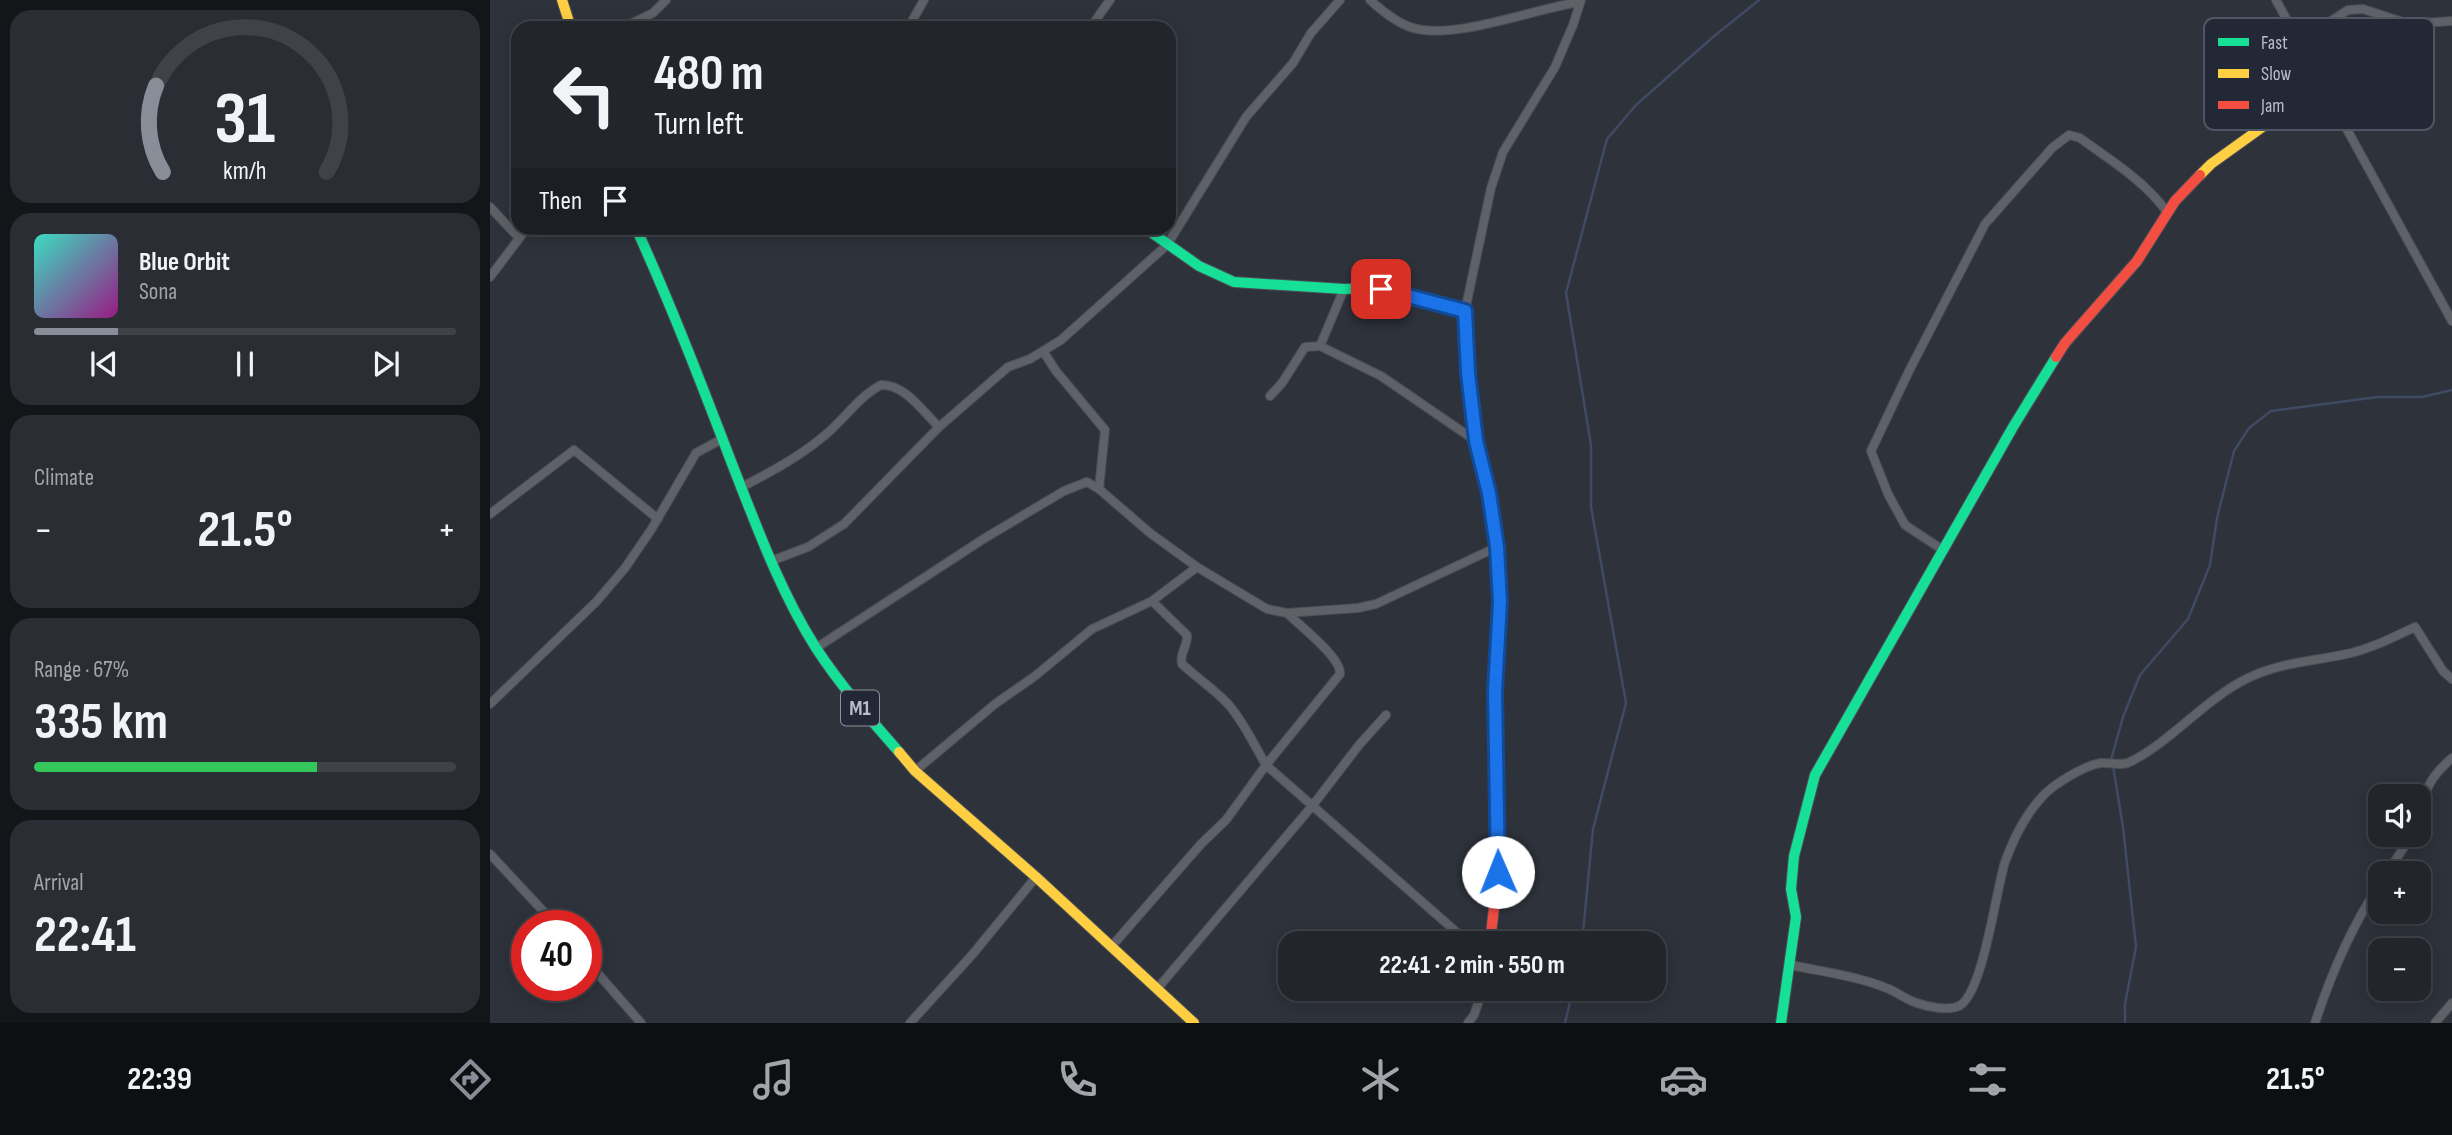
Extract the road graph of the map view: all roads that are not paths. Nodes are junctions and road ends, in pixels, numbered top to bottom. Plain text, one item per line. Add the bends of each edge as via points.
1 (554, 0) edge
2 (562, 0) edge
3 (666, 0) edge
4 (924, 0) edge
5 (1110, 0) edge
6 (1340, 0) edge
7 (1370, 0) edge
8 (2276, 0) edge
9 (1581, 1) edge
10 (2286, 18) edge
11 (2335, 18) edge
12 (2391, 18) edge
13 (560, 21) edge
14 (569, 21) edge
15 (636, 21) edge
16 (912, 21) edge
17 (1095, 21) edge
18 (2452, 21) edge
19 (2434, 23) edge
20 (2258, 130) edge
21 (2346, 130) edge
22 (490, 207) edge
23 (2167, 212) junction
24 (511, 230) edge
25 (1176, 230) edge
26 (515, 235) edge
27 (522, 235) edge
28 (639, 235) edge
29 (648, 235) edge
30 (1154, 235) edge
31 (1173, 235) edge
32 (519, 239) junction
33 (1167, 245) junction
34 (490, 276) edge
35 (1344, 289) junction
36 (666, 293) junction
37 (1465, 311) junction
38 (2452, 321) edge
39 (1320, 346) junction
40 (1043, 351) junction
41 (1270, 396) dead end
42 (939, 427) junction
43 (722, 439) junction
44 (1476, 441) junction
45 (740, 488) junction
46 (1098, 488) junction
47 (490, 514) edge
48 (659, 519) junction
49 (1497, 547) junction
50 (1943, 550) junction
51 (771, 561) junction
52 (1197, 567) junction
53 (1152, 601) junction
54 (1287, 612) junction
55 (816, 648) junction
56 (2452, 679) edge
57 (490, 704) edge
58 (1386, 715) dead end
59 (2452, 758) edge
60 (1266, 765) junction
61 (915, 771) junction
62 (2428, 784) edge
63 (1314, 805) junction
64 (490, 853) edge
65 (1035, 877) junction
66 (2368, 904) edge
67 (542, 910) edge
68 (1455, 931) edge
69 (1491, 931) edge
70 (1111, 947) junction
71 (1791, 965) junction
72 (602, 978) edge
73 (1157, 989) junction
74 (1479, 1001) edge
75 (2452, 1003) edge
76 (641, 1023) edge
77 (910, 1023) edge
78 (1194, 1023) edge
79 (1468, 1023) edge
80 (1781, 1023) edge
81 (2315, 1023) edge
82 (2435, 1023) edge

1 - 13 main road
2 - 14 main road
3 - 15 street
4 - 16 street
5 - 17 street
6 - 25 street via 1246,117
7 - 9 street via 1395,19 1424,31 1458,29
8 - 10 street
9 - 37 street via 1555,67 1503,152
11 - 12 street via 2348,10 2363,9
18 - 19 street
20 - 23 main road via 2211,164
21 - 38 street
22 - 24 street
23 - 50 main road via 2137,261 2065,343
23 - 50 street via 2143,186 2080,138 2069,135 1985,224 1871,451 1905,525
26 - 32 street
27 - 32 street
28 - 36 main road, M1
29 - 36 main road, M1
30 - 33 main road
31 - 33 street
32 - 34 street
33 - 35 main road via 1234,282
33 - 40 street via 1062,340
35 - 37 main road via 1394,291
35 - 39 street
36 - 43 main road, M1
37 - 44 main road
39 - 41 street via 1305,347
39 - 44 street via 1381,376
40 - 42 street via 1008,367
40 - 46 street via 1105,430
42 - 45 street via 903,391 881,384 822,438
42 - 51 street via 844,524 808,547
43 - 45 main road, M1
43 - 48 street via 696,453
44 - 49 main road
45 - 51 main road, M1
46 - 52 street
46 - 55 street via 1087,482 1065,491
47 - 48 street via 574,450
48 - 57 street via 596,603
49 - 54 street via 1376,604
49 - 69 main road via 1498,872
50 - 71 main road via 1815,775 1794,856 1791,889 1796,917
51 - 55 main road, M1
52 - 53 street
52 - 54 street via 1267,609
53 - 60 street via 1187,635 1182,664 1230,706
53 - 61 street via 1092,629
54 - 60 street via 1340,665 1340,674
55 - 61 main road, M1
56 - 71 street via 2415,627 2354,652 2248,677 2129,764 2101,763 2051,788 2014,840 1976,979 1961,1005 1950,1009 1917,1003 1868,982
58 - 63 street
59 - 62 street
60 - 63 street
60 - 70 street via 1226,820
61 - 65 main road, M1
63 - 68 street
63 - 73 street
64 - 67 street
65 - 70 main road, M1
65 - 77 street
66 - 81 street via 2329,983
70 - 73 main road, M1
71 - 80 main road
72 - 76 street
73 - 78 main road, M1
74 - 79 street
75 - 82 street

